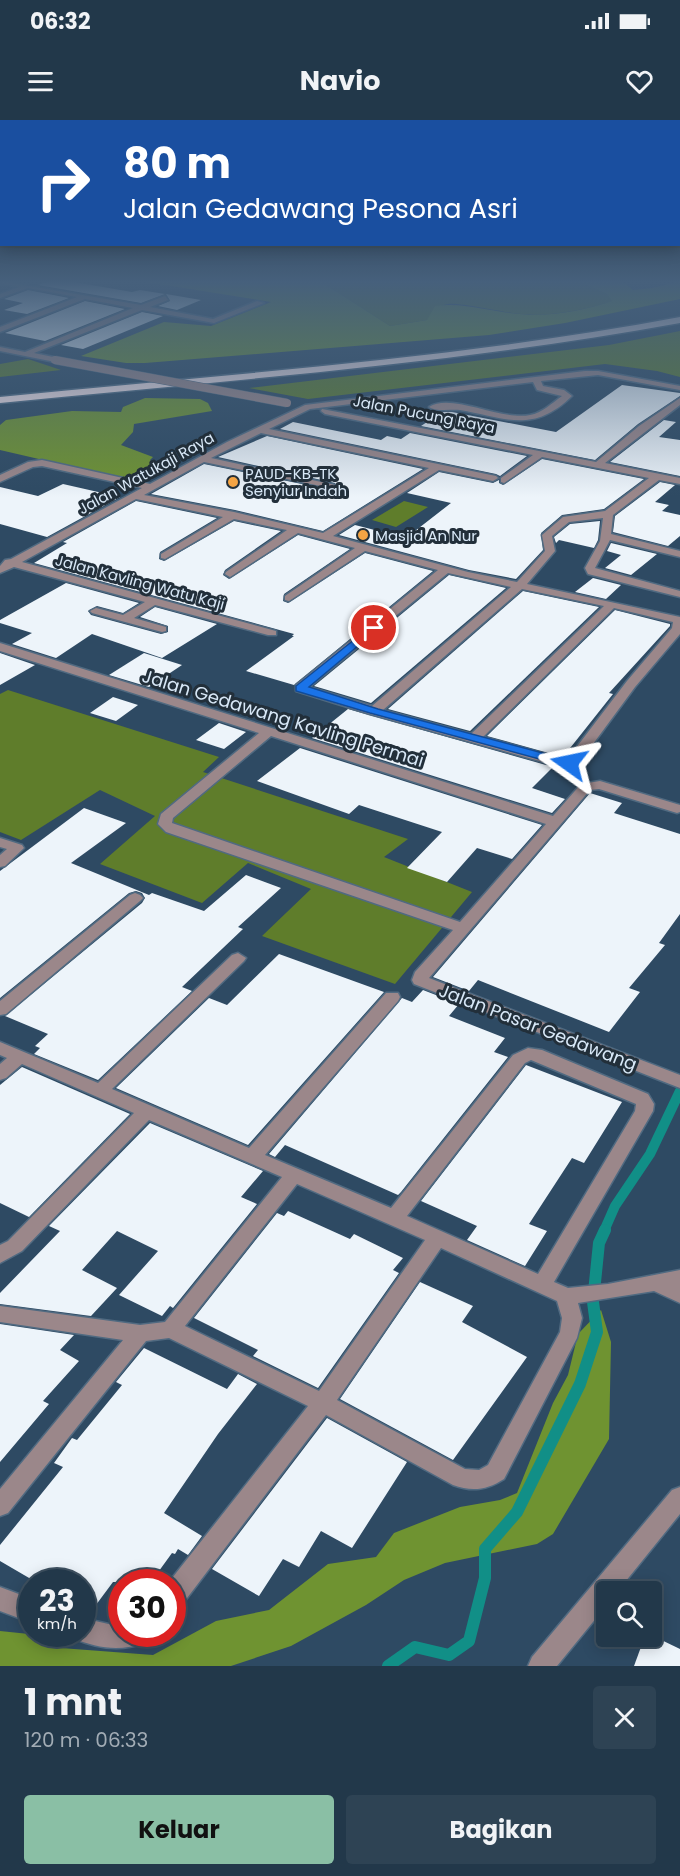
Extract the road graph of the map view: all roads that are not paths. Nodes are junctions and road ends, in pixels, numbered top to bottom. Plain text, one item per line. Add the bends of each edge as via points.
1 (24, 353) edge
2 (364, 353) edge
3 (462, 353) edge
4 (29, 354) junction
5 (0, 359) edge
6 (217, 367) dead end
7 (170, 372) dead end
8 (91, 379) dead end
9 (538, 384) junction
10 (680, 388) edge
11 (0, 400) edge
12 (680, 400) edge
13 (308, 407) junction
14 (433, 407) dead end
15 (260, 430) junction
16 (541, 453) junction
17 (203, 459) junction
18 (597, 465) junction
19 (436, 467) junction
20 (656, 477) junction
21 (493, 478) dead end
22 (0, 479) edge
23 (504, 480) dead end
24 (680, 481) edge
25 (151, 487) junction
26 (332, 488) dead end
27 (134, 496) junction
28 (608, 514) junction
29 (234, 515) junction
30 (296, 529) junction
31 (325, 536) junction
32 (606, 537) junction
33 (364, 547) junction
34 (680, 554) edge
35 (165, 556) dead end
36 (0, 560) edge
37 (13, 563) junction
38 (446, 569) junction
39 (0, 570) edge
40 (230, 574) dead end
41 (519, 586) junction
42 (680, 594) edge
43 (289, 598) dead end
44 (154, 601) junction
45 (611, 605) junction
46 (96, 611) dead end
47 (125, 619) junction
48 (162, 629) dead end
49 (272, 633) dead end
50 (0, 647) edge
51 (374, 711) junction
52 (267, 733) junction
53 (474, 739) junction
54 (677, 809) dead end
55 (556, 822) junction
56 (0, 842) edge
57 (3, 860) edge
58 (135, 898) dead end
59 (462, 928) junction
60 (238, 958) dead end
61 (392, 997) dead end
62 (0, 1010) edge
63 (0, 1048) edge
64 (19, 1057) junction
65 (0, 1074) edge
66 (680, 1082) edge
67 (100, 1091) junction
68 (147, 1112) junction
69 (252, 1157) junction
70 (294, 1175) junction
71 (393, 1218) junction
72 (436, 1239) junction
73 (0, 1255) edge
74 (680, 1278) edge
75 (657, 1283) junction
76 (542, 1285) junction
77 (573, 1295) junction
78 (680, 1295) edge
79 (0, 1314) edge
80 (171, 1329) junction
81 (140, 1334) junction
82 (323, 1403) junction
83 (680, 1497) edge
84 (0, 1506) edge
85 (186, 1580) edge
86 (0, 1599) edge
87 (18, 1606) edge
88 (541, 1666) edge

1 - 4 street, Jalan Pucung Raya
2 - 6 highway
3 - 11 highway
4 - 5 street
4 - 13 street, Jalan Pucung Raya, bridge
7 - 8 highway
9 - 10 street via 598,373
9 - 13 street
9 - 14 street via 568,396 532,418 518,419 452,406
12 - 18 street
13 - 15 street, Jalan Watukaji Raya
13 - 16 street, Jalan Pucung Raya
15 - 17 street, Jalan Watukaji Raya
15 - 19 street
16 - 18 street, Jalan Pucung Raya
16 - 23 street
17 - 25 street, Jalan Watukaji Raya
17 - 26 street
18 - 20 street, Jalan Pucung Raya
19 - 21 street
19 - 31 street
20 - 24 street, Jalan Pucung Raya
20 - 28 street
22 - 25 street via 42,462
25 - 27 street, Jalan Watukaji Raya
27 - 29 street
27 - 37 street, Jalan Watukaji Raya
28 - 32 street
28 - 41 street via 562,521 546,538 550,551
29 - 30 street
29 - 35 street
30 - 31 street
30 - 40 street
31 - 33 street
32 - 34 street
32 - 42 street via 591,562 592,572
33 - 38 street
33 - 43 street
36 - 37 street, Jalan Kavling Watu Kaji
37 - 39 street, Jalan Watukaji Raya
37 - 44 street, Jalan Kavling Watu Kaji
38 - 41 street
38 - 51 street via 300,688
41 - 45 street
41 - 51 street
44 - 47 street
44 - 49 street, Jalan Kavling Watu Kaji
45 - 53 street
45 - 53 street via 675,618 679,625 574,760 563,764
46 - 47 street
47 - 48 street
50 - 52 street, Jalan Gedawang Kavling Permai
51 - 53 street
52 - 55 street, Jalan Gedawang Kavling Permai
52 - 59 street via 166,817 165,824
54 - 55 street, Jalan Pasar Gedawang via 593,785 586,787
55 - 59 street, Jalan Pasar Gedawang
56 - 57 street via 17,848
58 - 62 street
59 - 66 street, Jalan Pasar Gedawang via 420,980
60 - 67 street
61 - 69 street
63 - 64 street
64 - 65 street
64 - 67 street
67 - 68 street
68 - 69 street
68 - 73 street via 15,1246
69 - 70 street
70 - 71 street
70 - 80 street
71 - 72 street
71 - 76 street via 519,1059 528,1054 642,1098 644,1111
72 - 76 street
72 - 82 street
74 - 75 street
75 - 77 street
75 - 78 street
76 - 77 street
77 - 82 street via 570,1332 496,1472 484,1480 460,1478
79 - 81 street
80 - 81 street
80 - 82 street
81 - 84 street
82 - 85 street
83 - 88 street
86 - 87 street

